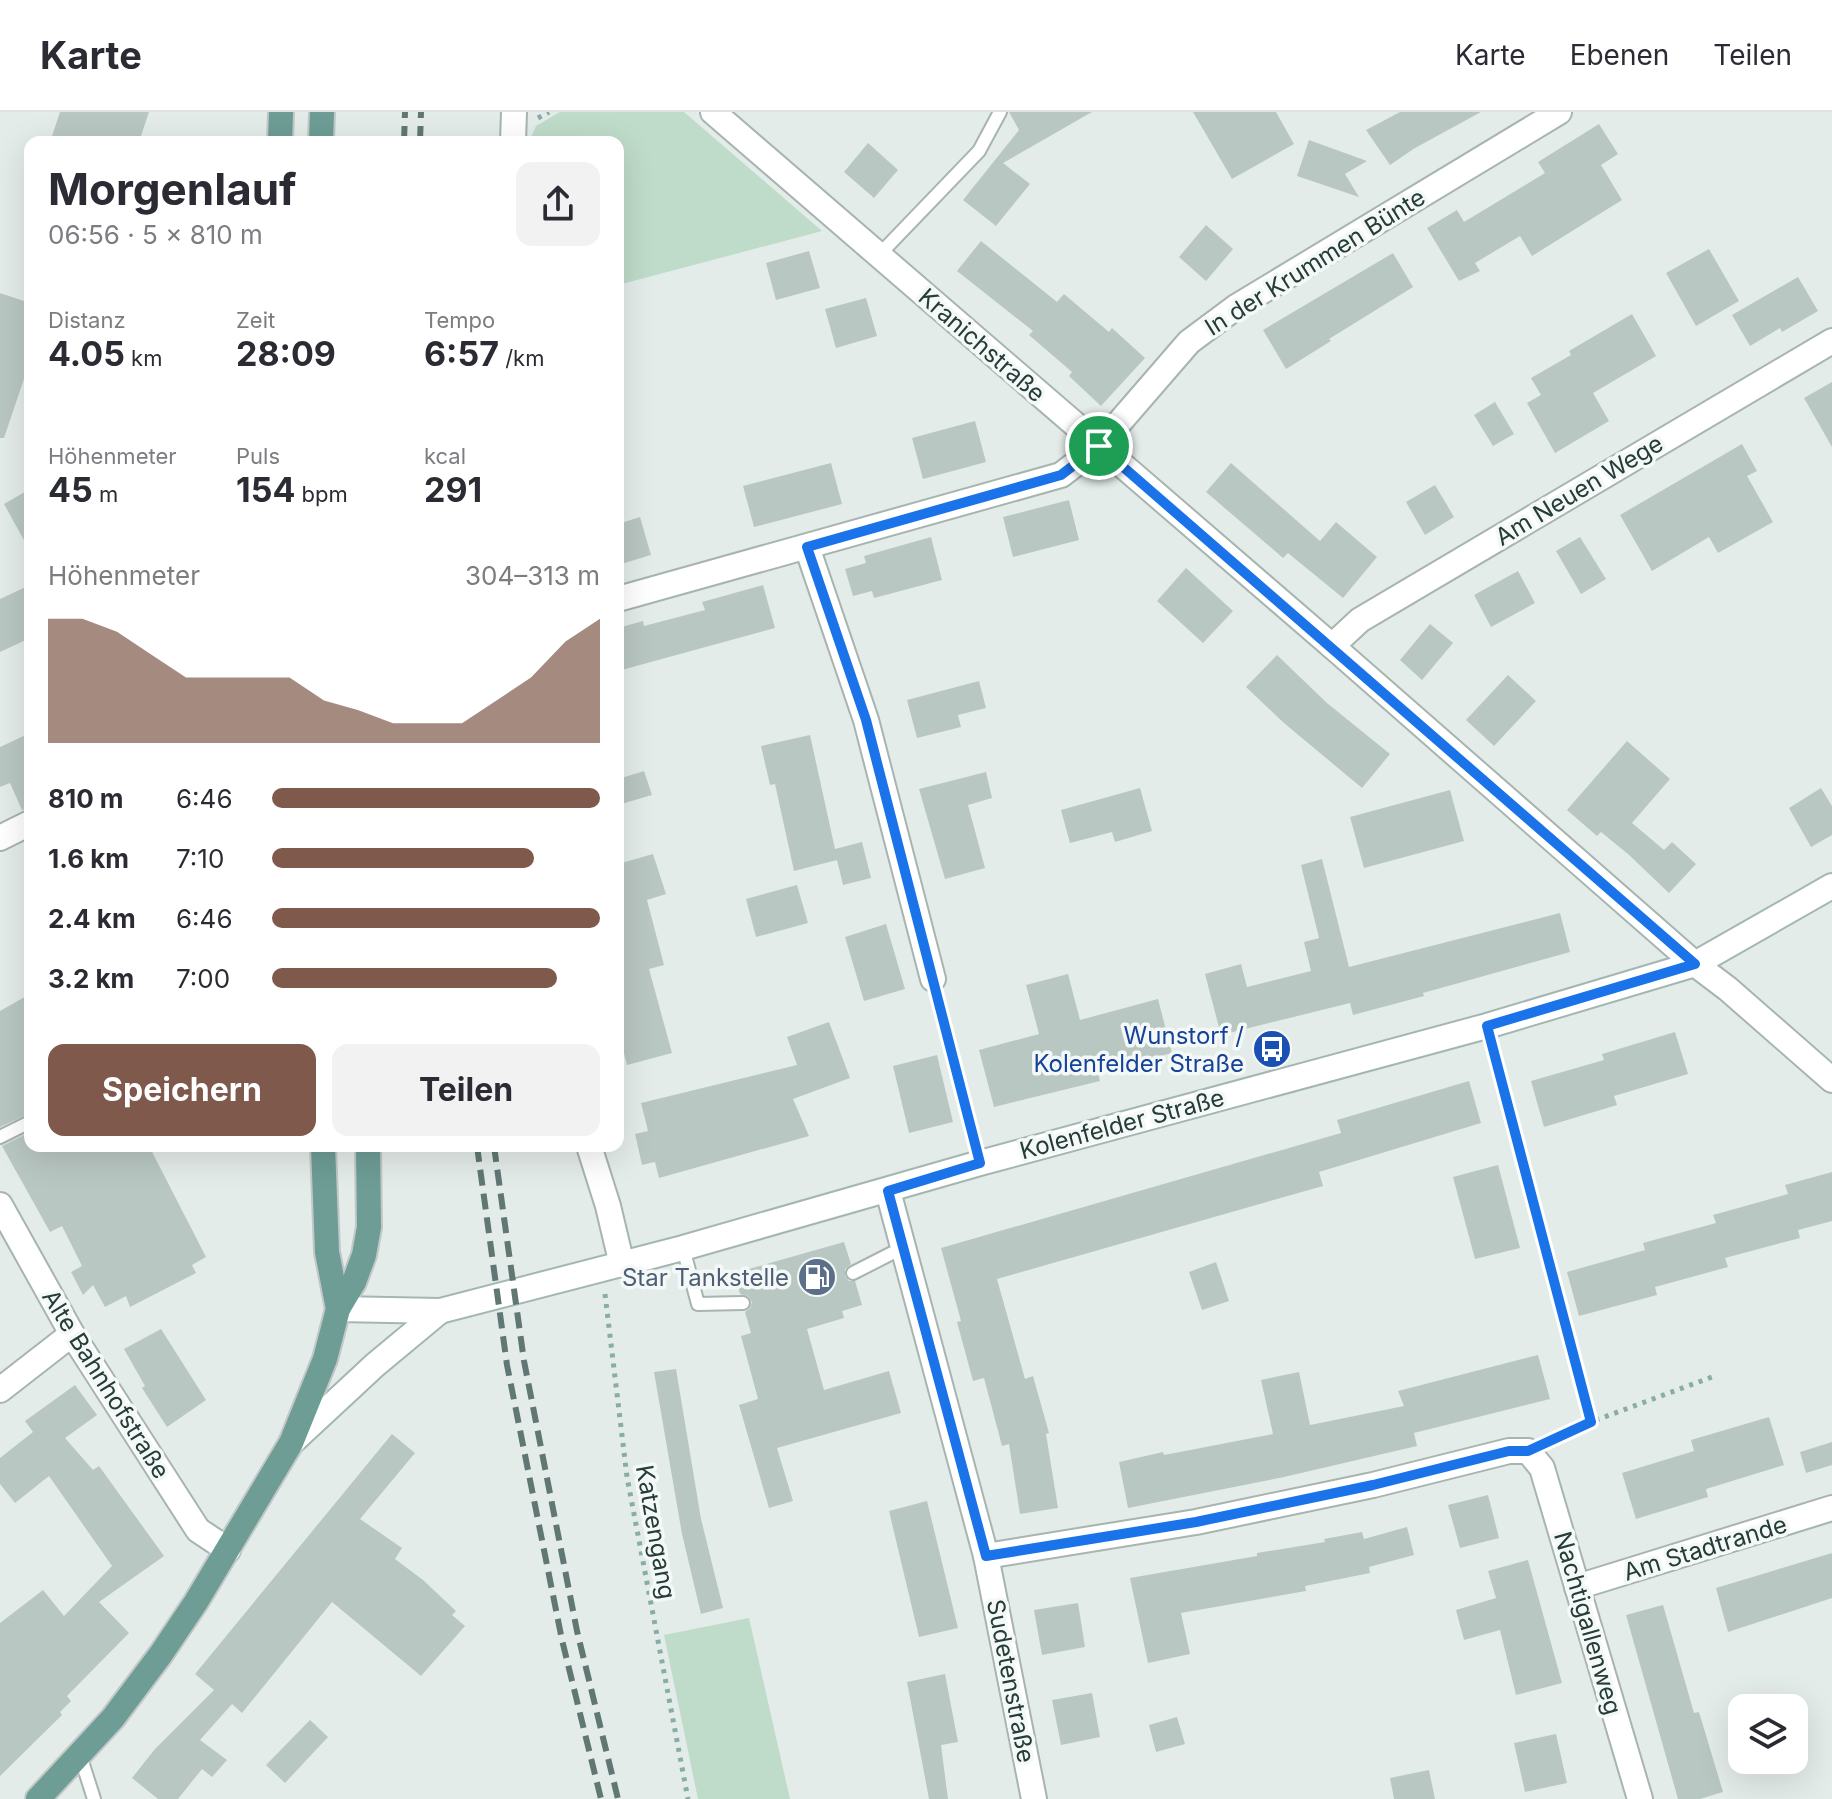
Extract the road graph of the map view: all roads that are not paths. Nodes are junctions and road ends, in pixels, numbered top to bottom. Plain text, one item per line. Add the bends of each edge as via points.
1 (281, 112) edge
2 (322, 112) edge
3 (514, 112) edge
4 (713, 112) edge
5 (1000, 112) edge
6 (1559, 112) edge
7 (280, 136) edge
8 (321, 136) edge
9 (513, 136) edge
10 (879, 255) junction
11 (1832, 341) edge
12 (1099, 446) junction
13 (807, 547) junction
14 (624, 597) edge
15 (1332, 646) junction
16 (24, 826) edge
17 (0, 838) edge
18 (1832, 886) edge
19 (1695, 964) junction
20 (933, 979) road end
21 (1832, 1080) edge
22 (24, 1125) edge
23 (0, 1137) edge
24 (323, 1152) edge
25 (368, 1152) edge
26 (591, 1152) edge
27 (888, 1191) junction
28 (0, 1205) edge
29 (904, 1247) junction
30 (683, 1248) junction
31 (612, 1267) junction
32 (853, 1273) dead end
33 (743, 1303) dead end
34 (338, 1309) junction
35 (440, 1311) junction
36 (72, 1334) junction
37 (0, 1390) edge
38 (291, 1443) junction
39 (1832, 1508) edge
40 (228, 1550) junction
41 (986, 1556) junction
42 (1577, 1587) junction
43 (80, 1755) junction
44 (38, 1799) edge
45 (94, 1799) edge
46 (1034, 1799) edge
47 (1639, 1799) edge

1 - 7 main road
2 - 8 main road
3 - 9 street
4 - 10 street, Kranichstraße
5 - 10 lane via 979,151
6 - 12 street, In der Krummen Bünte via 1236,307 1189,342
10 - 12 street, Kranichstraße
11 - 15 street, Am Neuen Wege via 1360,620
12 - 13 street, In der Krummen Bünte via 1061,475
12 - 15 street, Kranichstraße
13 - 14 street, In der Krummen Bünte
13 - 20 street via 866,720
15 - 19 street, Kranichstraße
16 - 17 street
18 - 19 street, Kolenfelder Straße
19 - 21 street, Kranichstraße
19 - 27 street, Kolenfelder Straße
22 - 23 lane
24 - 34 main road via 327,1252
25 - 34 main road via 364,1255
26 - 31 street via 608,1206
27 - 29 street, Sudetenstraße
27 - 30 street, Kolenfelder Straße
28 - 36 street, Alte Bahnhofstraße
29 - 32 lane
29 - 41 street, Sudetenstraße
30 - 31 street, Kolenfelder Straße
30 - 33 lane via 698,1304
31 - 35 street, Kolenfelder Straße
34 - 35 street, Kolenfelder Straße
34 - 38 main road via 325,1359
35 - 38 street
36 - 37 street
36 - 40 street, Alte Bahnhofstraße via 198,1530
38 - 40 main road
39 - 42 street, Am Stadtrande
40 - 43 main road via 161,1654
41 - 42 street, Nachtigallenweg via 1196,1522 1528,1451 1542,1468
41 - 46 street, Sudetenstraße
42 - 47 street, Nachtigallenweg
43 - 44 main road
43 - 45 lane

